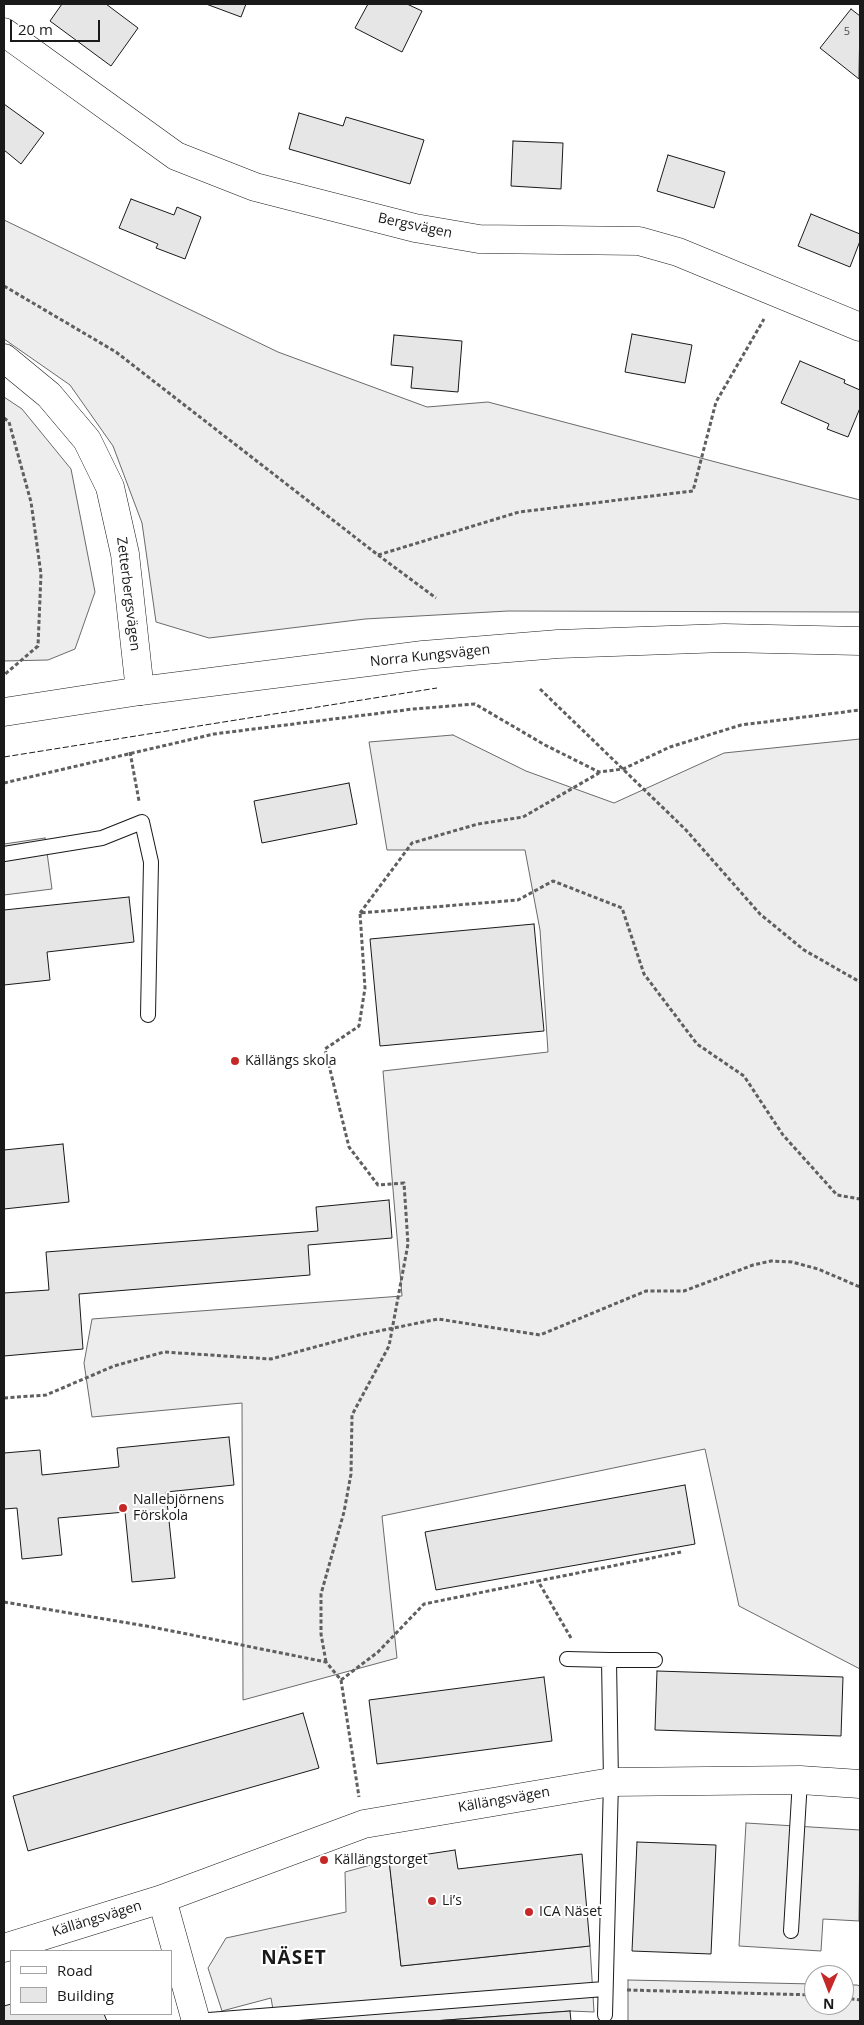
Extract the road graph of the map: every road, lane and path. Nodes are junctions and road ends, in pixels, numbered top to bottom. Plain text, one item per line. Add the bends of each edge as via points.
1 (4, 32) edge
2 (4, 286) edge
3 (780, 293) junction
4 (860, 327) edge
5 (4, 358) edge
6 (4, 418) edge
7 (378, 555) junction
8 (436, 598) dead end
9 (860, 641) edge
10 (4, 674) edge
11 (540, 689) dead end
12 (140, 691) junction
13 (860, 710) edge
14 (4, 712) edge
15 (130, 752) junction
16 (622, 769) junction
17 (599, 772) junction
18 (4, 783) edge
19 (142, 822) junction
20 (4, 854) edge
21 (360, 914) junction
22 (860, 982) edge
23 (148, 1015) dead end
24 (860, 1199) edge
25 (860, 1287) edge
26 (391, 1328) junction
27 (4, 1398) edge
28 (681, 1552) dead end
29 (538, 1581) junction
30 (4, 1602) edge
31 (567, 1660) dead end
32 (584, 1660) junction
33 (609, 1660) junction
34 (655, 1660) dead end
35 (326, 1662) junction
36 (341, 1680) junction
37 (800, 1780) junction
38 (610, 1782) junction
39 (860, 1784) edge
40 (364, 1824) junction
41 (162, 1899) junction
42 (791, 1931) dead end
43 (4, 1948) edge
44 (604, 1988) junction
45 (804, 1995) edge
46 (605, 2015) dead end
47 (196, 2021) edge

1 - 3 street, Bergsvägen via 176,156 255,187 415,228 479,239 639,242 678,252
2 - 7 path via 116,352
3 - 4 street, Bergsvägen
3 - 7 path via 716,402 693,491 519,512
5 - 12 street, Zetterbergsvägen via 49,395 87,440 110,487 125,554
6 - 10 path via 8,422 31,502 41,574 38,646
7 - 8 path
9 - 12 street, Norra Kungsvägen via 724,638 558,644 424,655
11 - 16 path
12 - 14 street, Norra Kungsvägen
13 - 16 path via 741,725 670,747
15 - 17 path via 214,734 475,704
15 - 18 path
15 - 19 path
16 - 17 path
16 - 22 path via 686,830 760,914 804,950
17 - 21 path via 523,817 478,824 412,843
19 - 20 lane via 102,838
19 - 23 lane via 151,862
21 - 24 path via 518,900 553,881 622,908 644,974 697,1044 744,1076 783,1135 837,1195
21 - 26 path via 365,988 359,1026 325,1048 349,1146 378,1185 404,1182 408,1244
25 - 26 path via 818,1269 771,1260 684,1291 646,1291 540,1335 438,1319
26 - 27 path via 271,1359 164,1352 114,1366 46,1395
26 - 35 path via 389,1346 352,1415 350,1484 321,1594 321,1634
28 - 29 path
29 - 32 path
29 - 36 path via 424,1604 378,1652
30 - 35 path via 152,1627
31 - 32 lane
32 - 33 lane
33 - 34 lane
33 - 38 lane
35 - 36 path
36 - 40 path
37 - 38 street, Källängsvägen
37 - 39 street, Källängsvägen
37 - 42 lane
38 - 40 street, Källängsvägen
38 - 44 lane
40 - 41 street, Källängsvägen
41 - 43 street, Källängsvägen
41 - 47 street
44 - 45 path
44 - 46 lane
44 - 47 lane

